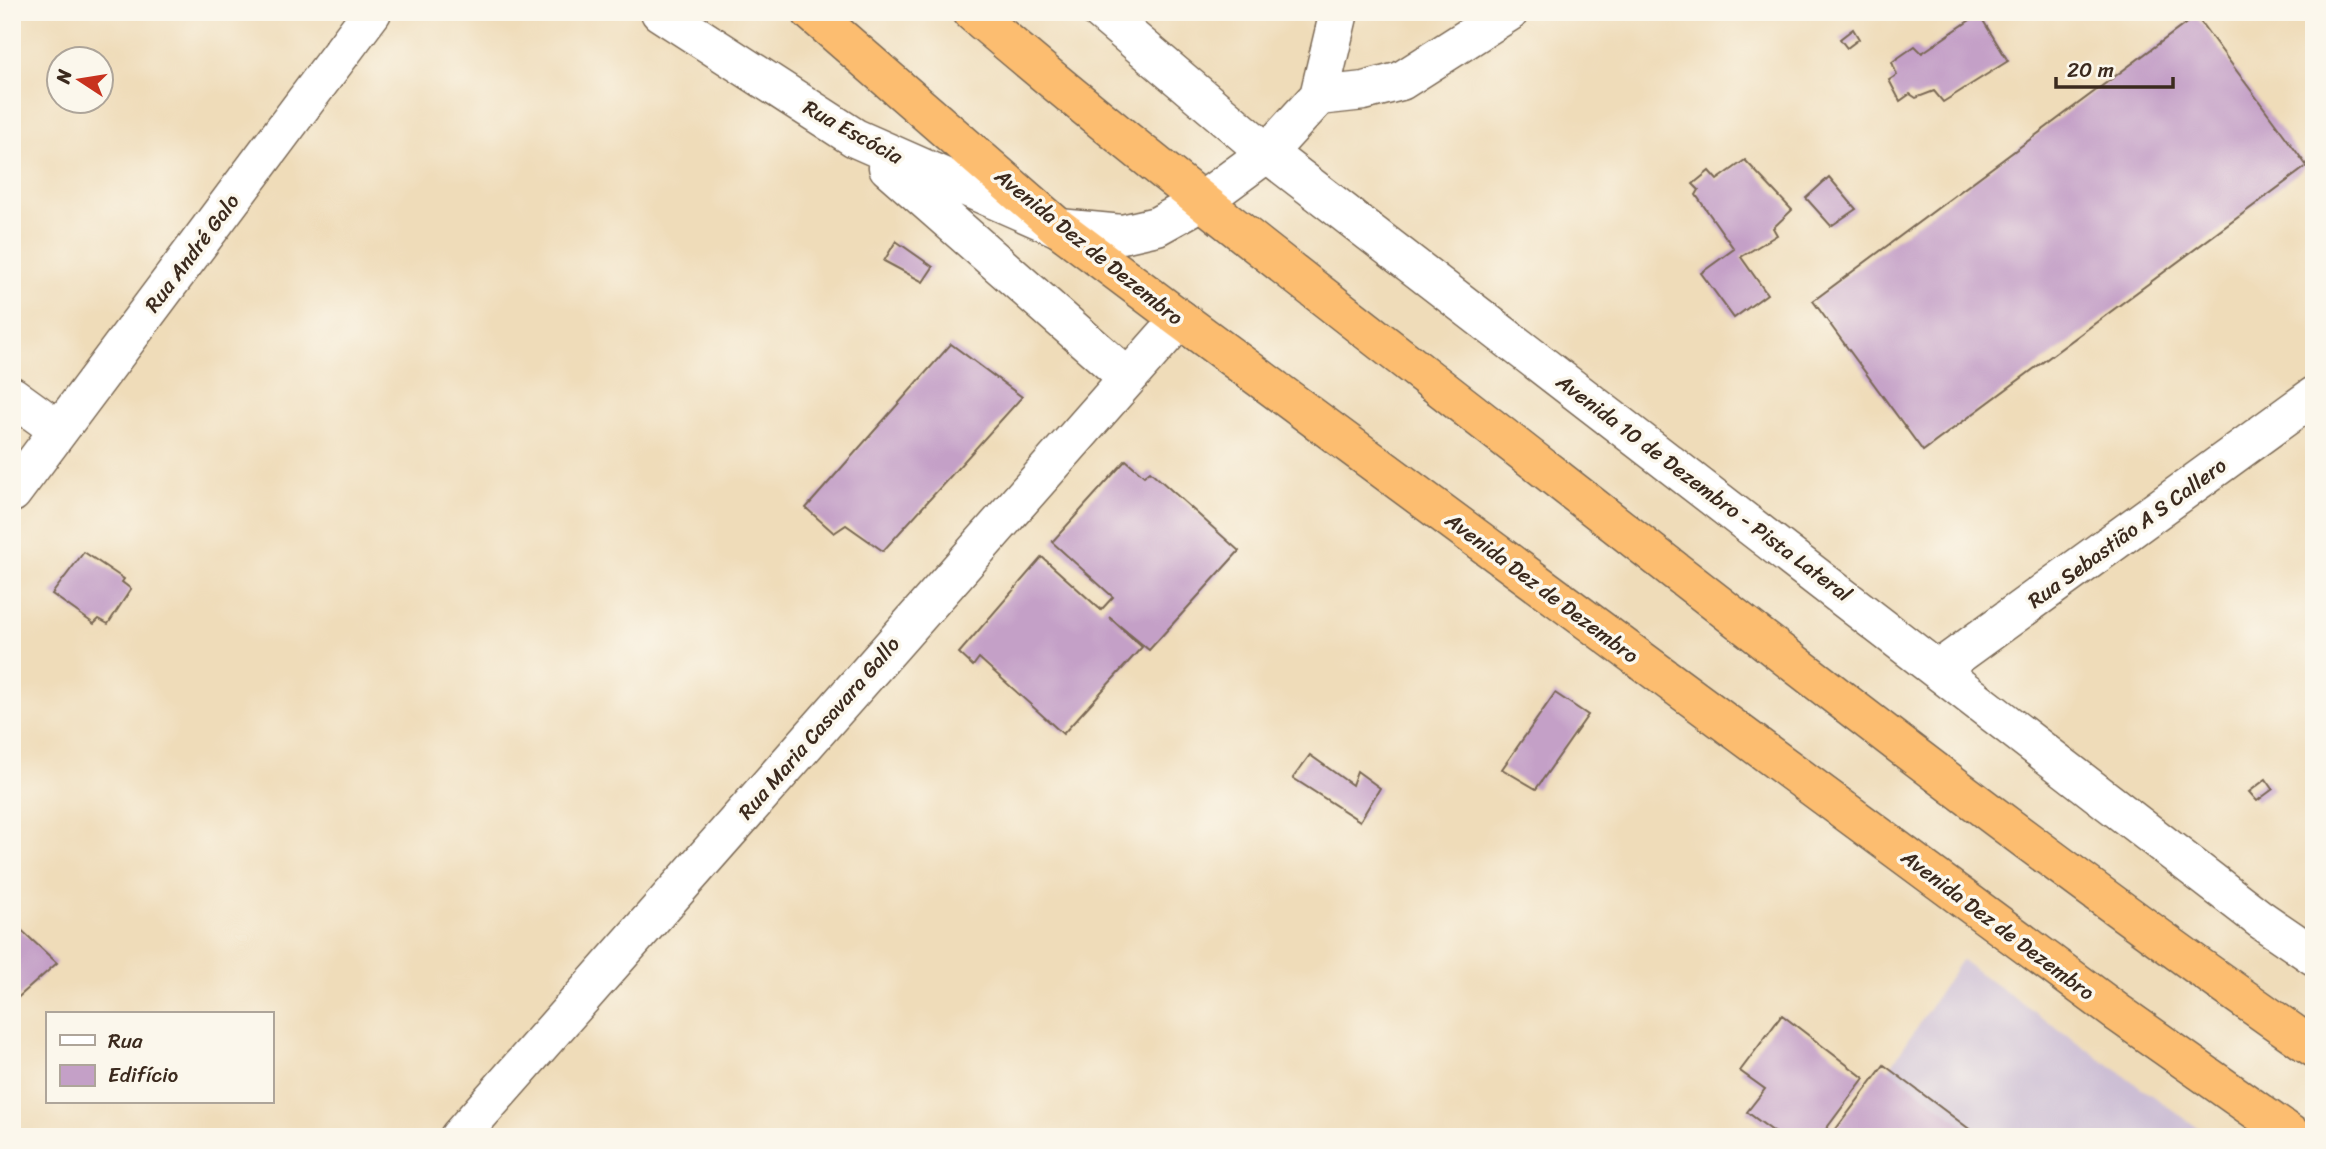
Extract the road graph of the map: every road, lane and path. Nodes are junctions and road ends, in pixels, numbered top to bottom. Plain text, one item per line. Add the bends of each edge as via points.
1 (372, 12) edge
2 (660, 12) edge
3 (811, 12) edge
4 (972, 12) edge
5 (1101, 12) edge
6 (1339, 12) edge
7 (1509, 12) edge
8 (1463, 24) edge
9 (1319, 96) junction
10 (855, 138) junction
11 (1267, 153) junction
12 (1202, 201) junction
13 (1059, 228) junction
14 (1180, 319) junction
15 (1128, 378) junction
16 (12, 396) edge
17 (2314, 396) edge
18 (59, 430) junction
19 (12, 493) edge
20 (1939, 669) junction
21 (2314, 956) edge
22 (2314, 1048) edge
23 (459, 1137) edge
24 (2294, 1137) edge

1 - 18 street, Rua André Galo
2 - 10 street, Rua Escócia
3 - 13 highway, Avenida Dez de Dezembro
4 - 12 highway
5 - 11 street, Avenida 10 de Dezembro - Pista Lateral
6 - 9 street
7 - 8 street
8 - 9 street via 1401,81
9 - 11 street, Rua Escócia
10 - 13 street, Rua Escócia
10 - 15 street
11 - 12 street, Rua Escócia
11 - 20 street, Avenida 10 de Dezembro - Pista Lateral
12 - 13 street, Rua Escócia via 1157,226 1122,234
12 - 22 highway via 1898,745
13 - 14 highway, Avenida Dez de Dezembro
14 - 15 street, Rua Maria Casavara Gallo
14 - 24 highway, Avenida Dez de Dezembro via 2118,1013
15 - 23 street, Rua Maria Casavara Gallo
16 - 18 street
17 - 20 street, Rua Sebastião A S Callero
18 - 19 street, Rua André Galo
20 - 21 street, Avenida 10 de Dezembro - Pista Lateral

